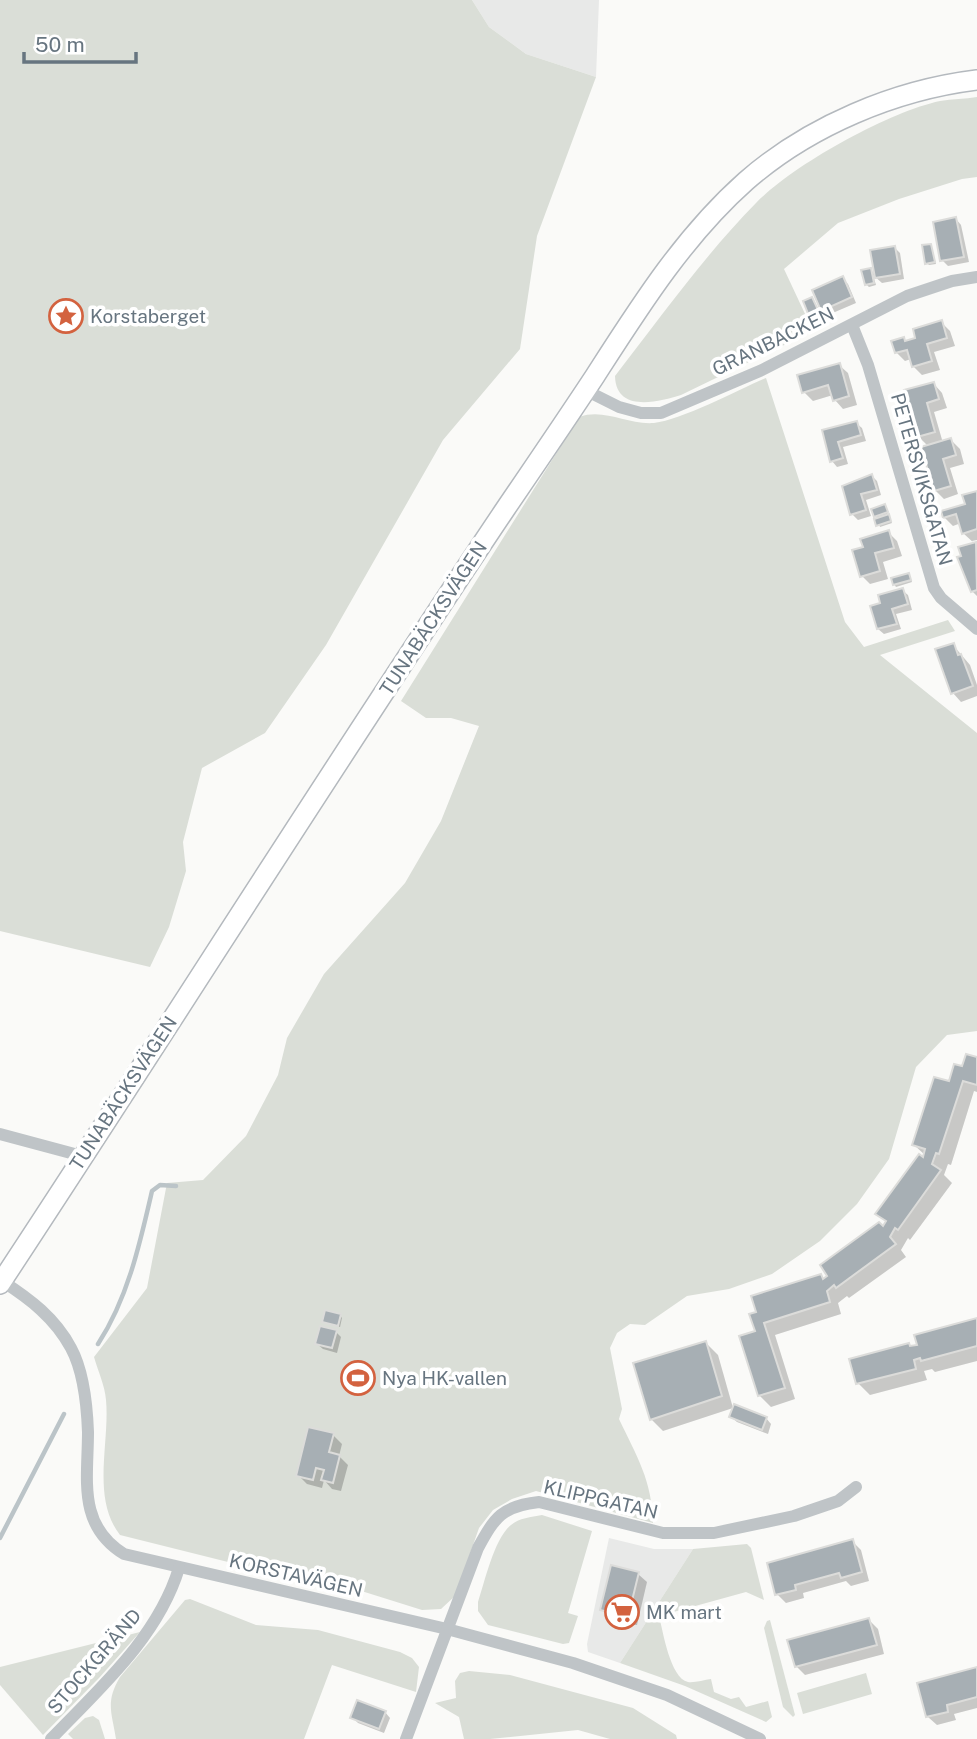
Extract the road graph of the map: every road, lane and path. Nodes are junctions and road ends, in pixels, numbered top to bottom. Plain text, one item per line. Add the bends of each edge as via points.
1 (977, 80) edge
2 (977, 276) edge
3 (852, 325) junction
4 (585, 390) junction
5 (977, 629) edge
6 (0, 1134) edge
7 (82, 1156) junction
8 (1, 1282) edge
9 (856, 1487) dead end
10 (178, 1568) junction
11 (447, 1629) junction
12 (51, 1739) edge
13 (406, 1739) edge
14 (760, 1739) edge

1 - 4 street, TUNABÄCKSVÄGEN via 939,85 832,125 785,151 747,181 695,231
2 - 3 street, GRANBACKEN via 907,296
3 - 4 street, GRANBACKEN via 662,413 619,407
3 - 5 street, PETERSVIKSGATAN via 934,588
4 - 7 street, TUNABÄCKSVÄGEN
6 - 7 street
7 - 8 street, TUNABÄCKSVÄGEN
8 - 10 street, KORSTAVÄGEN via 27,1298 58,1327 72,1349 86,1408 89,1505 101,1535 124,1554
9 - 11 street, KLIPPGATAN via 838,1501 794,1516 713,1533 663,1533 564,1507 522,1504 495,1519 478,1548
10 - 11 street, KORSTAVÄGEN
10 - 12 street, STOCKGRÄND via 170,1596 146,1634
11 - 13 street, KLIPPGATAN
11 - 14 street, KORSTAVÄGEN via 619,1677

